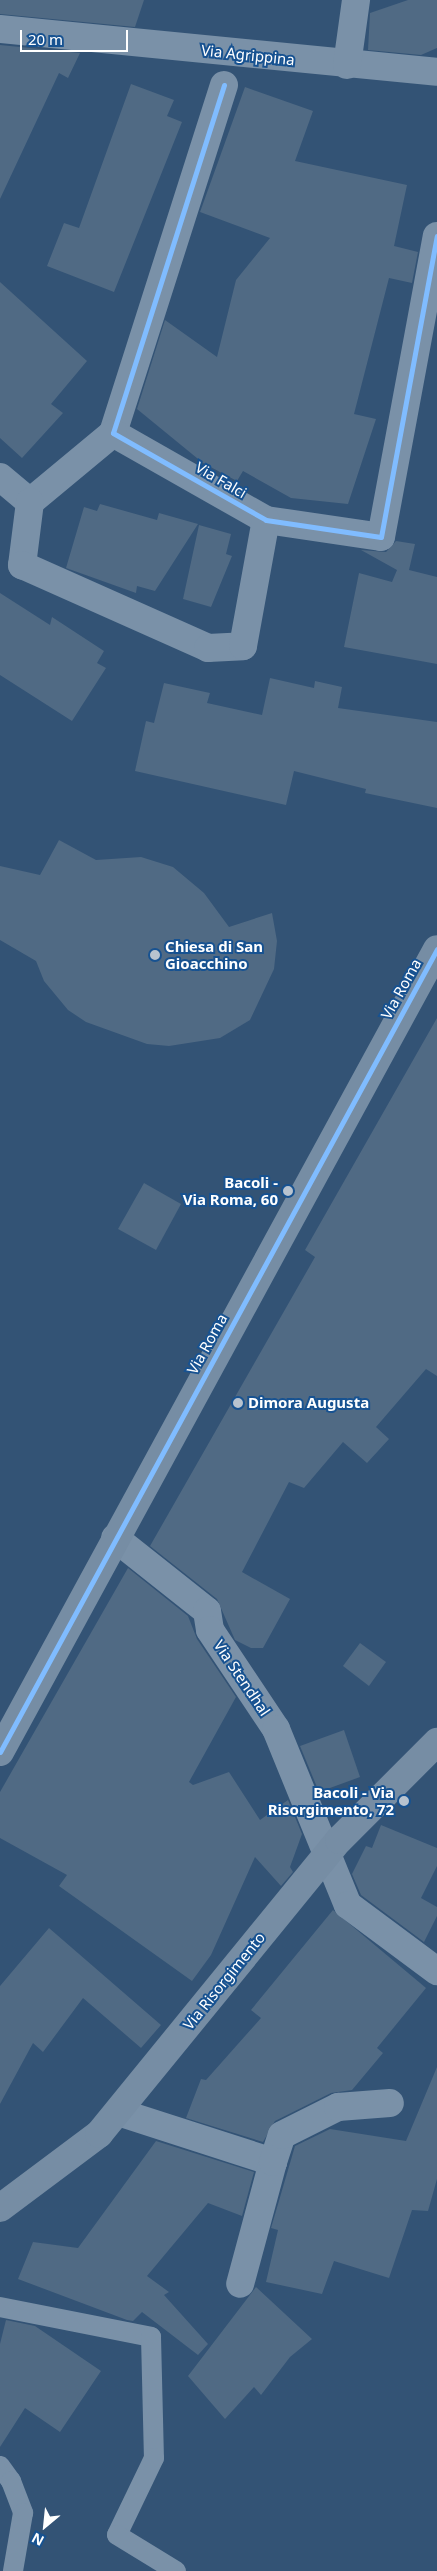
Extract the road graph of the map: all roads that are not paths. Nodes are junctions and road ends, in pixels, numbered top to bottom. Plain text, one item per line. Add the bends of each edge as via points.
1 (356, 0) edge
2 (0, 29) edge
3 (346, 65) junction
4 (437, 72) edge
5 (224, 84) dead end
6 (437, 236) edge
7 (114, 432) junction
8 (0, 477) edge
9 (30, 502) junction
10 (266, 520) junction
11 (437, 949) edge
12 (115, 1538) junction
13 (437, 1742) edge
14 (0, 1752) edge
15 (328, 1853) junction
16 (437, 1971) edge
17 (390, 2102) dead end
18 (118, 2112) junction
19 (272, 2162) junction
20 (0, 2208) edge
21 (240, 2284) dead end
22 (0, 2308) edge
23 (0, 2466) edge
24 (13, 2571) edge
25 (176, 2571) edge

1 - 3 street
2 - 3 street, Via Agrippina
3 - 4 street, Via Agrippina
5 - 7 street
6 - 10 street, Via Falci via 381,537
7 - 9 street
7 - 10 street, Via Falci
8 - 9 street
9 - 10 street via 22,566 208,648 243,646
11 - 12 street, Via Roma
12 - 14 street, Via Roma
12 - 15 street, Via Stendhal via 207,1611 210,1630 276,1729
13 - 15 street, Via Risorgimento
15 - 16 street, Via Stendhal via 348,1905
15 - 18 street, Via Risorgimento
17 - 19 street via 338,2107 282,2135
18 - 19 street
18 - 20 street, Via Risorgimento via 99,2134
19 - 21 street
22 - 25 lane via 151,2337 154,2458 117,2535
23 - 24 lane via 12,2481 23,2513

